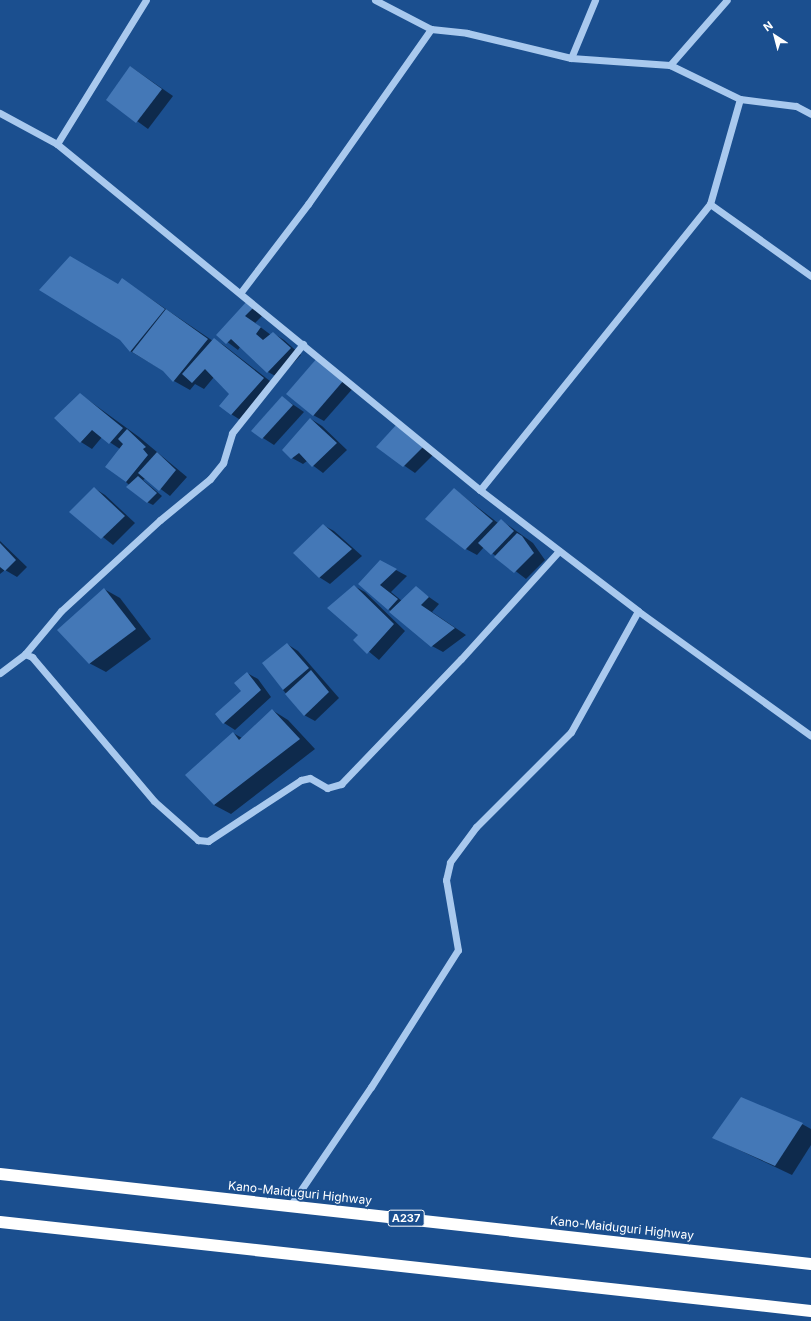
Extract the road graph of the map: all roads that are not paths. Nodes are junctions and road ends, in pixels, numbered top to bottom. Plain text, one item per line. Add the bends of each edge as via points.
1 (146, 0) edge
2 (375, 0) edge
3 (595, 0) edge
4 (727, 0) edge
5 (431, 29) junction
6 (571, 58) junction
7 (670, 65) junction
8 (740, 99) junction
9 (0, 113) edge
10 (811, 114) edge
11 (57, 144) junction
12 (710, 204) junction
13 (811, 276) edge
14 (241, 292) junction
15 (303, 344) junction
16 (480, 490) junction
17 (559, 551) junction
18 (638, 611) junction
19 (25, 654) junction
20 (0, 673) edge
21 (811, 736) edge
22 (0, 1174) edge
23 (290, 1206) junction
24 (0, 1222) edge
25 (811, 1264) edge
26 (811, 1311) edge

1 - 11 street
2 - 5 street
3 - 6 street
4 - 7 street
5 - 6 street via 467,33
5 - 14 street via 308,204
6 - 7 street
7 - 8 street
8 - 10 street via 796,106
8 - 12 street
9 - 11 street
11 - 14 street
12 - 13 street
12 - 16 street
14 - 15 street
15 - 16 street
15 - 19 street via 232,433 222,463 210,479 160,520 61,611
16 - 17 street
17 - 18 street
17 - 19 street via 461,659 340,784 327,788 310,778 301,780 208,840 198,840 154,801 32,657
18 - 21 street
18 - 23 street via 571,732 476,827 450,862 446,880 458,950 371,1087
19 - 20 street
22 - 23 highway, Kano-Maiduguri Highway / A237
23 - 25 highway, Kano-Maiduguri Highway / A237
24 - 26 highway

